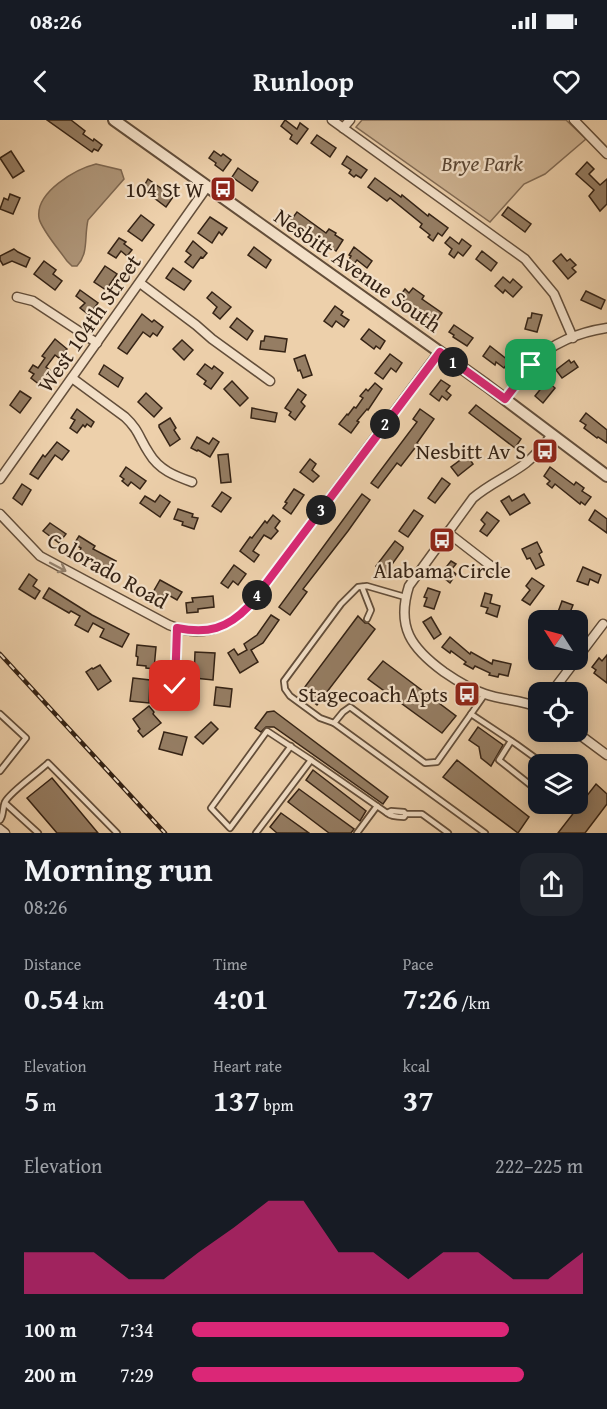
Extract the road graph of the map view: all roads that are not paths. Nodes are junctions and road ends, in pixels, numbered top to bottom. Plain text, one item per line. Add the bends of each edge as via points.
1 (114, 120) edge
2 (332, 120) edge
3 (350, 120) edge
4 (574, 120) edge
5 (343, 128) junction
6 (607, 154) edge
7 (207, 187) junction
8 (140, 283) junction
9 (17, 297) dead end
10 (607, 328) edge
11 (573, 338) junction
12 (97, 343) junction
13 (440, 352) junction
14 (72, 378) junction
15 (270, 381) dead end
16 (505, 399) junction
17 (552, 435) junction
18 (607, 476) edge
19 (0, 479) edge
20 (192, 482) dead end
21 (0, 514) edge
22 (447, 532) junction
23 (500, 573) dead end
24 (362, 587) junction
25 (405, 597) junction
26 (367, 619) dead end
27 (603, 624) dead end
28 (177, 628) junction
29 (588, 644) edge
30 (569, 670) edge
31 (559, 682) edge
32 (486, 694) junction
33 (182, 701) dead end
34 (528, 703) edge
35 (0, 714) edge
36 (471, 714) junction
37 (334, 723) junction
38 (511, 741) junction
39 (588, 741) edge
40 (291, 746) junction
41 (529, 754) edge
42 (607, 755) edge
43 (311, 759) junction
44 (0, 771) edge
45 (528, 783) edge
46 (5, 804) junction
47 (377, 806) junction
48 (0, 820) edge
49 (0, 829) edge
50 (5, 833) edge
51 (38, 833) edge
52 (117, 833) edge
53 (256, 833) edge
54 (357, 833) edge
55 (448, 833) edge
56 (485, 833) edge

1 - 7 street, Nesbitt Avenue South
2 - 5 street
3 - 5 street
4 - 6 street
5 - 11 street via 525,259 554,294
7 - 8 street, West 104th Street
7 - 13 street, Nesbitt Avenue South
8 - 12 street, West 104th Street
8 - 15 street
9 - 12 street via 33,301
10 - 11 street
11 - 16 street via 539,356
12 - 14 street, West 104th Street
13 - 16 street, Nesbitt Avenue South
13 - 28 street via 240,616 206,631
14 - 19 street, West 104th Street
14 - 20 street via 133,424 148,453 165,470
16 - 17 street, Nesbitt Avenue South
17 - 18 street, Nesbitt Avenue South
17 - 22 street via 524,465 473,498
21 -> 28 street, Colorado Road via 40,556
22 - 23 street
22 - 25 street
24 - 25 lane
24 - 26 lane via 371,610
24 - 37 lane via 341,604 284,681 290,696 320,718
25 - 32 street via 405,624 424,656 454,679
27 - 29 street
28 - 33 street via 175,686
30 - 31 street
32 - 34 street
32 - 36 lane
35 - 44 lane via 26,738
36 - 37 lane via 437,762 425,763 350,707
36 - 38 lane
37 - 56 lane
38 - 41 lane
38 - 45 lane via 498,760
39 - 42 street
40 - 40 lane via 244,810 230,828 212,808 267,731
40 - 43 lane
43 - 47 lane
43 - 53 lane
46 - 48 lane
46 - 51 lane
46 - 52 lane via 48,763
47 - 54 lane
47 - 55 lane via 387,813 422,814
49 - 50 street

